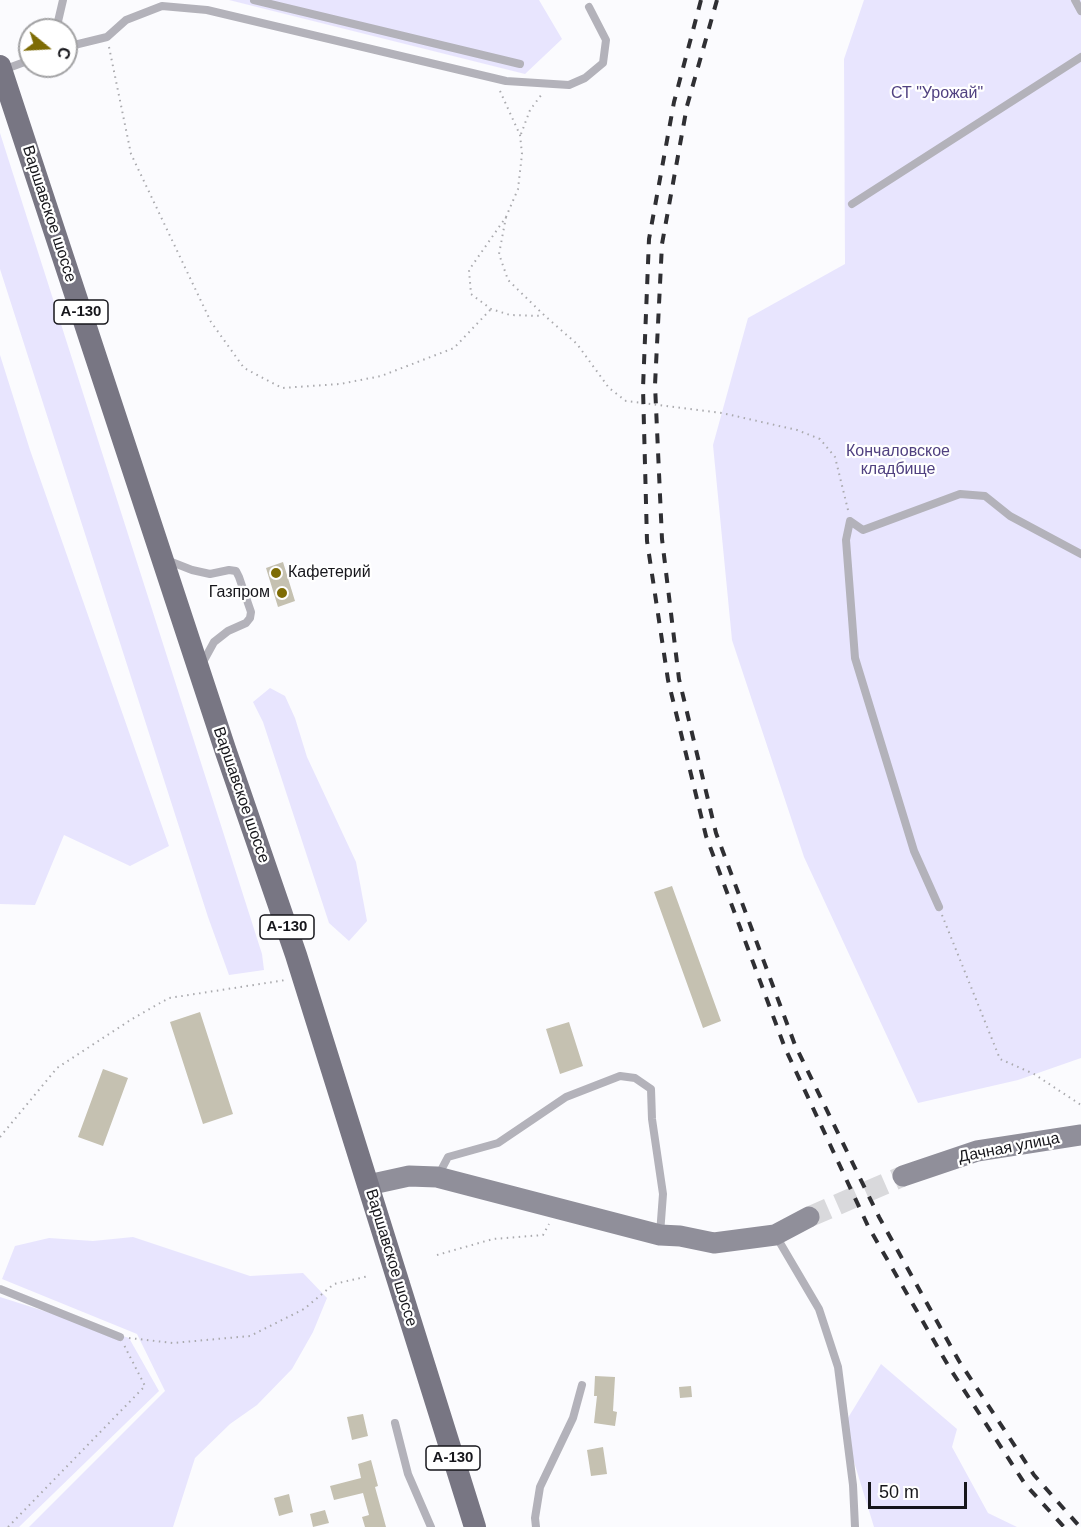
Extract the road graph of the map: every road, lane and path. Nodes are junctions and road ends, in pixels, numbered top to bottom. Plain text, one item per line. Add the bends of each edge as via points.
1 (63, 0) edge
2 (254, 0) edge
3 (1075, 0) edge
4 (589, 7) dead end
5 (1081, 11) edge
6 (59, 18) edge
7 (107, 36) junction
8 (78, 44) edge
9 (1081, 57) edge
10 (18, 64) edge
11 (520, 64) dead end
12 (1, 69) edge
13 (493, 78) junction
14 (569, 85) junction
15 (520, 135) junction
16 (852, 204) dead end
17 (506, 217) junction
18 (491, 309) junction
19 (545, 316) junction
20 (850, 521) junction
21 (1081, 554) edge
22 (161, 557) junction
23 (199, 672) junction
24 (939, 907) joint
25 (303, 977) junction
26 (1081, 1105) edge
27 (1081, 1135) edge
28 (0, 1137) edge
29 (903, 1176) tunnel mouth
30 (437, 1177) junction
31 (368, 1185) junction
32 (558, 1209) junction
33 (810, 1217) tunnel mouth
34 (775, 1235) junction
35 (660, 1236) junction
36 (436, 1255) dead end
37 (369, 1276) dead end
38 (0, 1289) edge
39 (120, 1337) junction
40 (582, 1385) dead end
41 (395, 1423) dead end
42 (8, 1527) edge
43 (431, 1527) edge
44 (475, 1527) edge
45 (536, 1527) edge
46 (855, 1527) edge

1 - 6 lane
2 - 11 lane
3 - 5 lane
4 - 14 lane via 606,40 603,63
7 - 8 lane
7 - 13 lane via 126,20 162,6 207,10
7 - 18 path via 131,154 211,322 244,368 282,388 340,384 381,376 454,348
9 - 16 lane
10 - 12 lane
12 - 22 main road, Варшавское шоссе / А-130
13 - 14 lane
13 - 15 path
14 - 15 path via 544,90
15 - 17 path via 518,189
17 - 18 path via 469,270 471,294
17 - 19 path via 500,254 508,280
18 - 19 path via 510,315
19 - 20 path via 577,344 609,388 626,401 722,413 820,439 835,457
20 - 21 lane via 863,530 960,494 985,496 1010,516
20 - 24 lane via 846,540 855,658 914,851
22 - 23 main road, Варшавское шоссе / А-130
22 - 23 lane via 210,574 236,571 251,612 246,623 214,642
23 - 25 main road, Варшавское шоссе / А-130
24 - 26 path via 1000,1059 1034,1074
25 - 28 path via 169,998 57,1068
25 - 31 main road, Варшавское шоссе / А-130
27 - 29 street, Дачная улица via 976,1151
30 - 31 street via 409,1176
30 - 32 street
30 - 35 lane via 448,1157 498,1143 566,1097 620,1076 635,1078 651,1089 663,1194
31 - 44 main road, Варшавское шоссе / А-130
32 - 35 street
32 - 36 path via 543,1234 494,1239
33 - 34 street
34 - 35 street via 714,1243
34 - 46 lane via 819,1309 838,1367
37 - 39 path via 334,1284 304,1309 249,1336 173,1343
38 - 39 lane
39 - 42 path via 145,1386
40 - 45 lane via 573,1418 540,1487
41 - 43 lane via 408,1474

